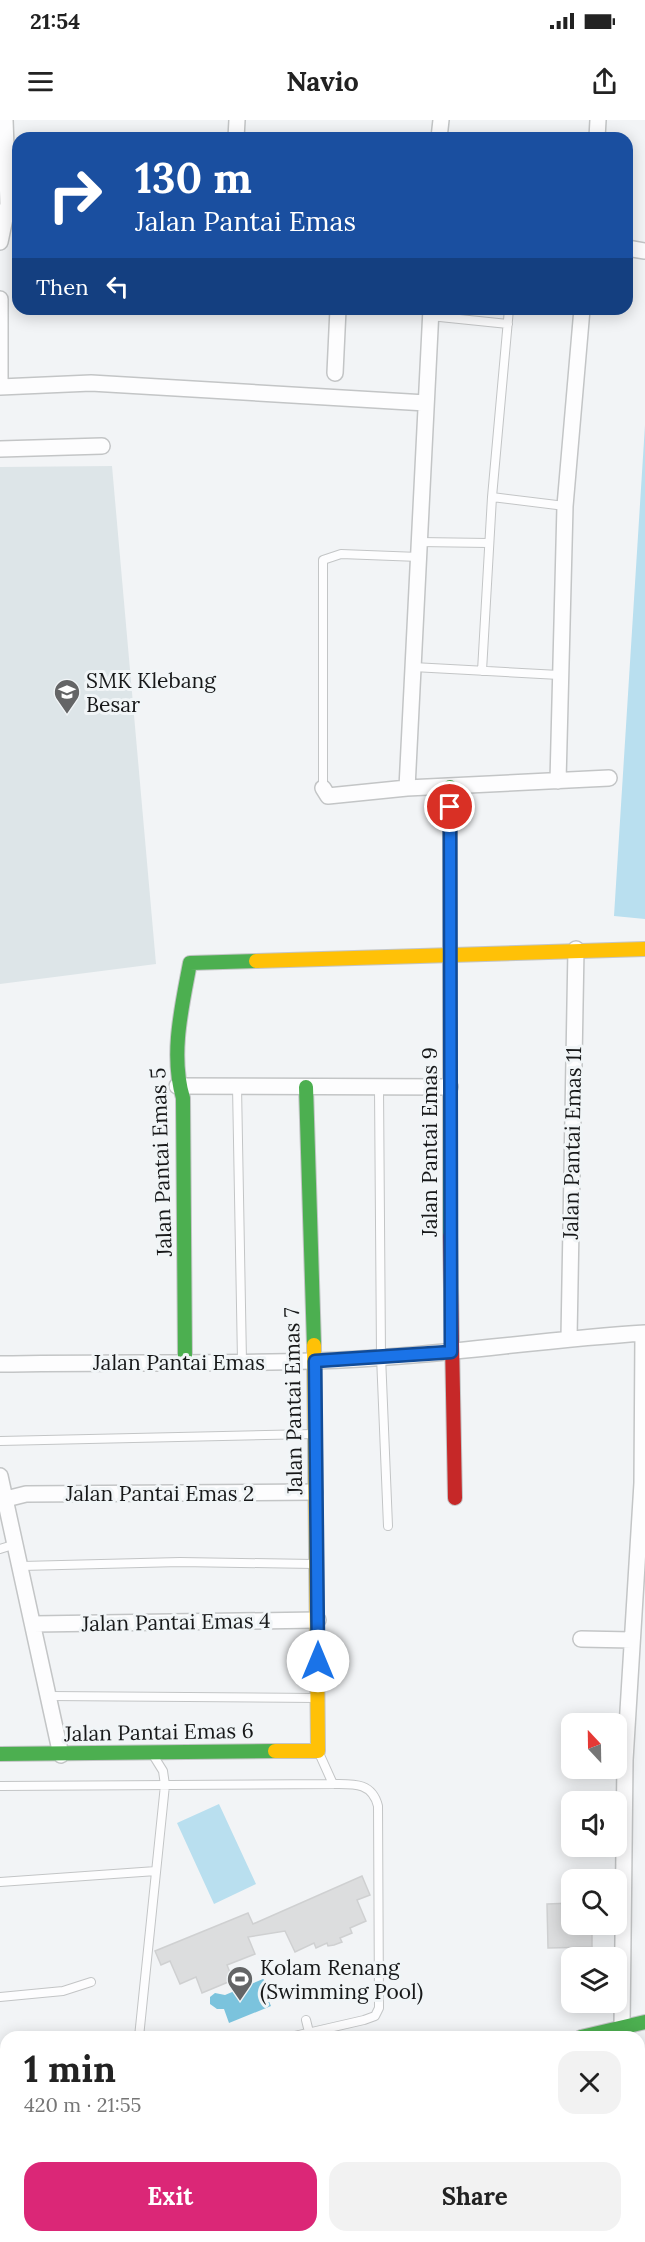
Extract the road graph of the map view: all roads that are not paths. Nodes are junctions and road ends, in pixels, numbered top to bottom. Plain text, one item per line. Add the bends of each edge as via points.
1 (5, 120) edge
2 (0, 242) edge
3 (0, 299) edge
4 (338, 315) edge
5 (430, 315) edge
6 (449, 315) edge
7 (508, 315) edge
8 (581, 315) edge
9 (507, 324) junction
10 (335, 373) dead end
11 (0, 381) edge
12 (0, 387) edge
13 (426, 403) junction
14 (102, 446) dead end
15 (0, 448) edge
16 (492, 497) junction
17 (565, 506) junction
18 (489, 543) junction
19 (419, 549) junction
20 (413, 667) junction
21 (482, 671) junction
22 (559, 675) junction
23 (609, 778) dead end
24 (558, 781) junction
25 (450, 787) junction
26 (323, 788) joint
27 (407, 788) junction
28 (576, 949) junction
29 (645, 949) edge
30 (450, 954) junction
31 (177, 1086) junction
32 (237, 1086) junction
33 (306, 1087) junction
34 (450, 1087) junction
35 (379, 1088) junction
36 (644, 1334) edge
37 (569, 1338) junction
38 (451, 1352) junction
39 (381, 1356) junction
40 (185, 1361) junction
41 (242, 1361) junction
42 (315, 1361) junction
43 (0, 1364) edge
44 (315, 1434) junction
45 (0, 1441) edge
46 (0, 1476) edge
47 (643, 1483) edge
48 (315, 1492) junction
49 (455, 1498) dead end
50 (6, 1499) junction
51 (388, 1526) dead end
52 (17, 1544) junction
53 (0, 1549) edge
54 (317, 1564) junction
55 (22, 1566) junction
56 (318, 1620) junction
57 (34, 1624) junction
58 (636, 1633) edge
59 (581, 1639) dead end
60 (49, 1696) junction
61 (318, 1698) junction
62 (318, 1751) junction
63 (0, 1754) edge
64 (152, 1754) junction
65 (61, 1755) junction
66 (333, 1784) junction
67 (165, 1785) junction
68 (0, 1786) edge
69 (156, 1871) junction
70 (0, 1882) edge
71 (91, 1982) dead end
72 (0, 1997) edge
73 (306, 2020) dead end
74 (645, 2022) edge
75 (622, 2027) junction
76 (139, 2031) edge
77 (308, 2031) edge
78 (324, 2031) edge
79 (606, 2031) edge

1 - 2 street via 8,204
3 - 11 street
4 - 10 street
5 - 13 street
6 - 9 lane
7 - 9 lane
8 - 17 street
9 - 16 lane
12 - 13 street via 91,383
13 - 19 street
14 - 15 street
16 - 17 lane
16 - 18 lane
17 - 22 street
18 - 19 lane
18 - 21 lane
19 - 20 street
19 - 26 lane via 341,554 323,560
20 - 21 lane
20 - 27 street
21 - 22 lane
22 - 24 street
23 - 24 street
24 - 25 street
25 - 27 street
25 - 30 main road, Jalan Pantai Emas 9
26 - 27 street via 328,796
28 - 29 main road
28 - 30 main road
28 - 37 street, Jalan Pantai Emas 11
30 - 31 main road, Jalan Pantai Emas 5 via 190,963 182,1010
30 - 34 main road, Jalan Pantai Emas 9
31 - 32 street
31 - 40 main road, Jalan Pantai Emas 5 via 183,1098
32 - 33 street
32 - 41 lane
33 - 35 street
33 - 42 main road, Jalan Pantai Emas 7
34 - 35 street
34 - 38 main road, Jalan Pantai Emas 9
35 - 39 lane
36 - 37 street, Jalan Pantai Emas
36 - 47 street
37 - 38 street, Jalan Pantai Emas
38 - 39 street, Jalan Pantai Emas
38 - 49 main road, Jalan Pantai Emas 9
39 - 42 street, Jalan Pantai Emas
39 - 51 lane
40 - 41 street, Jalan Pantai Emas
40 - 43 street, Jalan Pantai Emas
41 - 42 street, Jalan Pantai Emas
42 - 44 main road, Jalan Pantai Emas 7
44 - 45 lane
44 - 48 main road, Jalan Pantai Emas 7
46 - 50 street
47 - 58 street
48 - 50 street, Jalan Pantai Emas 2 via 26,1494
48 - 54 main road, Jalan Pantai Emas 7
50 - 52 street
52 - 53 lane
52 - 55 street
54 - 55 lane
54 - 56 main road, Jalan Pantai Emas 7
55 - 57 street
56 - 57 street, Jalan Pantai Emas 4
56 - 61 main road, Jalan Pantai Emas 7
57 - 60 street
58 - 59 street
58 - 75 street via 624,1772
60 - 61 lane
60 - 65 street
61 - 62 main road, Jalan Pantai Emas 7
62 - 64 main road, Jalan Pantai Emas 6
62 - 66 lane
63 - 65 main road, Jalan Pantai Emas 6
64 - 65 main road, Jalan Pantai Emas 6
64 - 67 lane via 163,1771
66 - 67 lane
66 - 78 lane via 363,1785 376,1796 379,2008 375,2016
67 - 68 lane
67 - 69 lane
69 - 70 lane
69 - 76 lane
71 - 72 lane via 63,1991
73 - 77 lane
74 - 75 main road
75 - 79 main road

